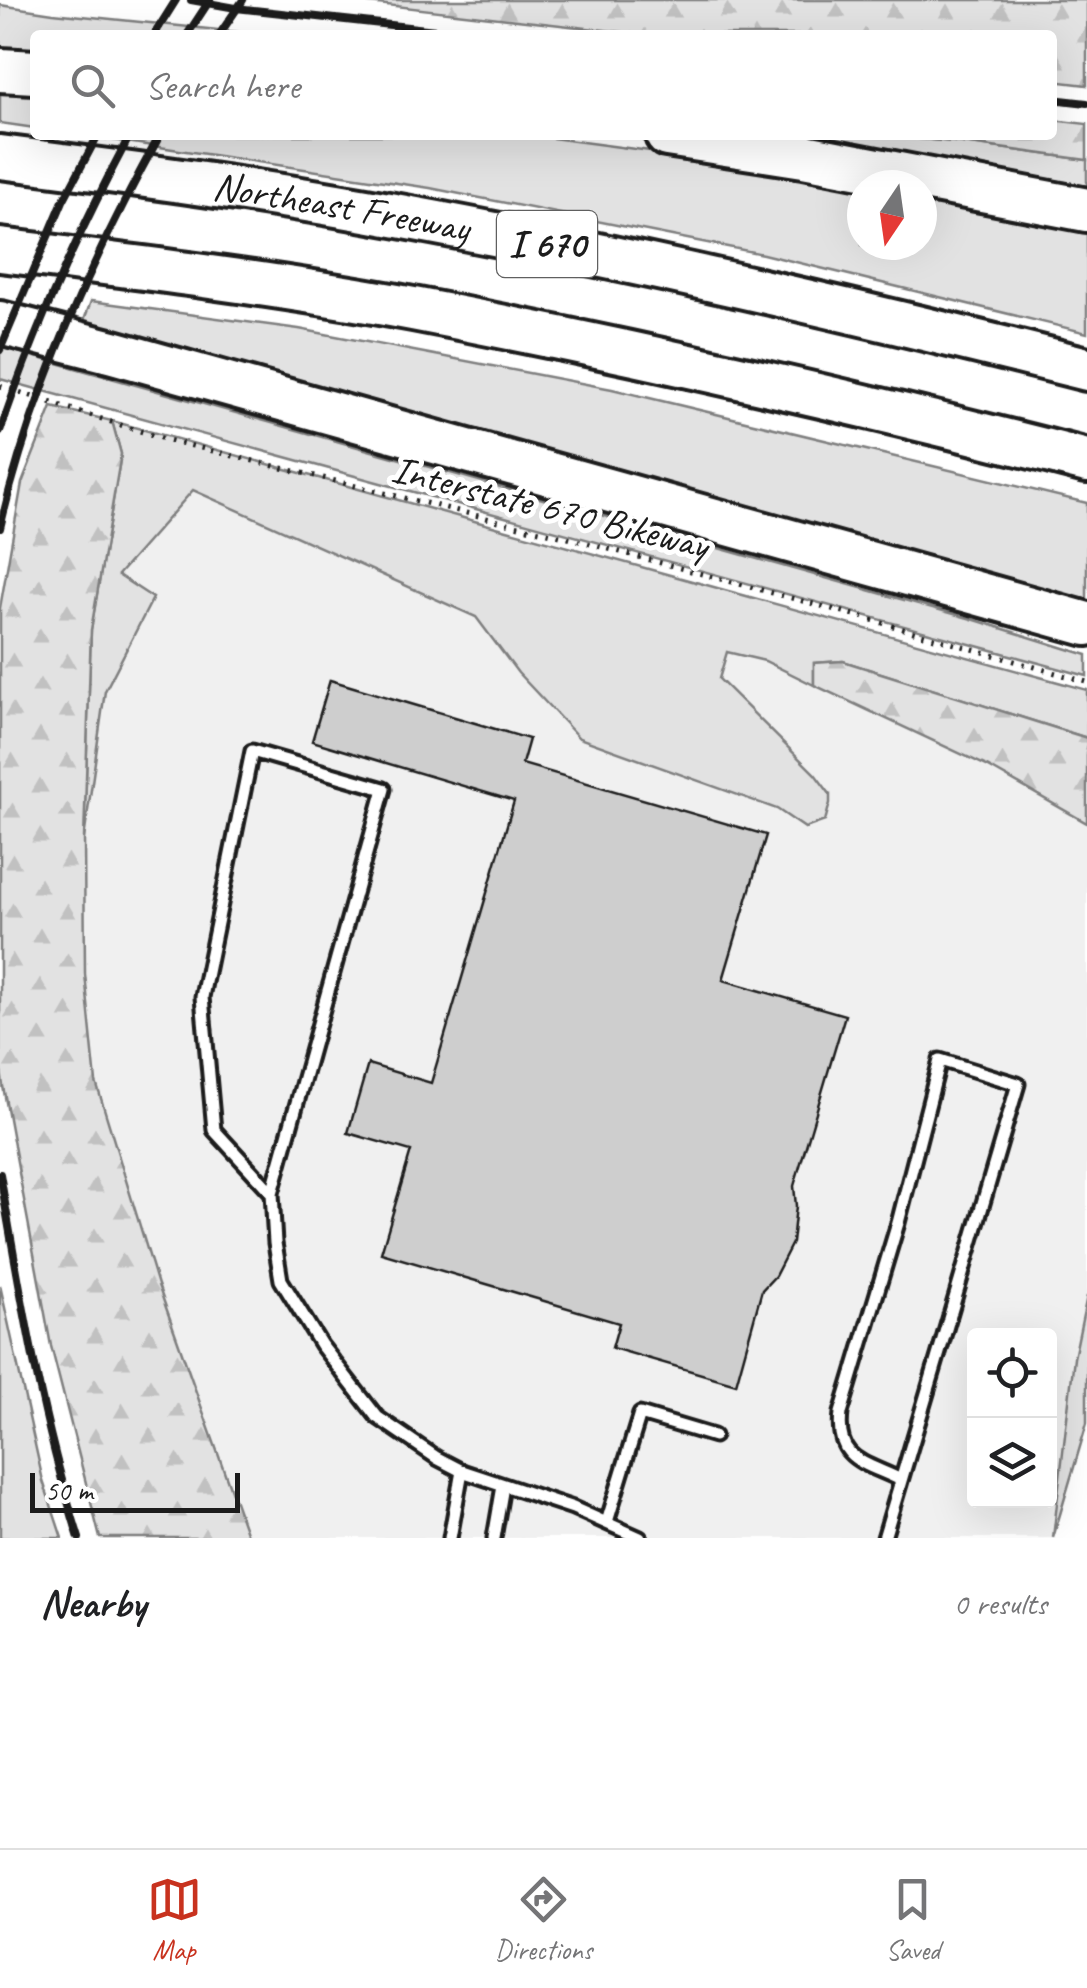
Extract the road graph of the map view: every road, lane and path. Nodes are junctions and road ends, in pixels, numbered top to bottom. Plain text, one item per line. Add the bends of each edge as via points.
1 (0, 70) edge
2 (30, 72) edge
3 (699, 140) edge
4 (0, 157) edge
5 (1087, 210) edge
6 (0, 250) edge
7 (0, 323) edge
8 (1087, 368) edge
9 (0, 386) edge
10 (1087, 461) edge
11 (1087, 624) edge
12 (1087, 682) edge
13 (272, 1193) junction
14 (714, 1436) dead end
15 (462, 1472) junction
16 (901, 1480) junction
17 (503, 1486) junction
18 (607, 1522) junction
19 (450, 1538) edge
20 (494, 1538) edge
21 (640, 1538) edge
22 (884, 1538) edge

1 - 2 highway
3 - 5 highway
4 - 8 highway, Northeast Freeway / I 670 via 174,180 591,253
6 - 10 highway, I 670 via 411,309
7 - 11 highway
9 - 12 path, Interstate 670 Bikeway via 164,440 568,538
13 - 13 lane via 214,1130 202,997 252,751 384,789
13 - 15 lane via 281,1280 321,1345 378,1416
14 - 18 lane via 640,1414
15 - 17 lane
15 - 19 lane
16 - 16 lane via 1018,1084 940,1060 841,1413 841,1444
16 - 22 lane
17 - 18 lane
17 - 20 lane
18 - 21 lane

